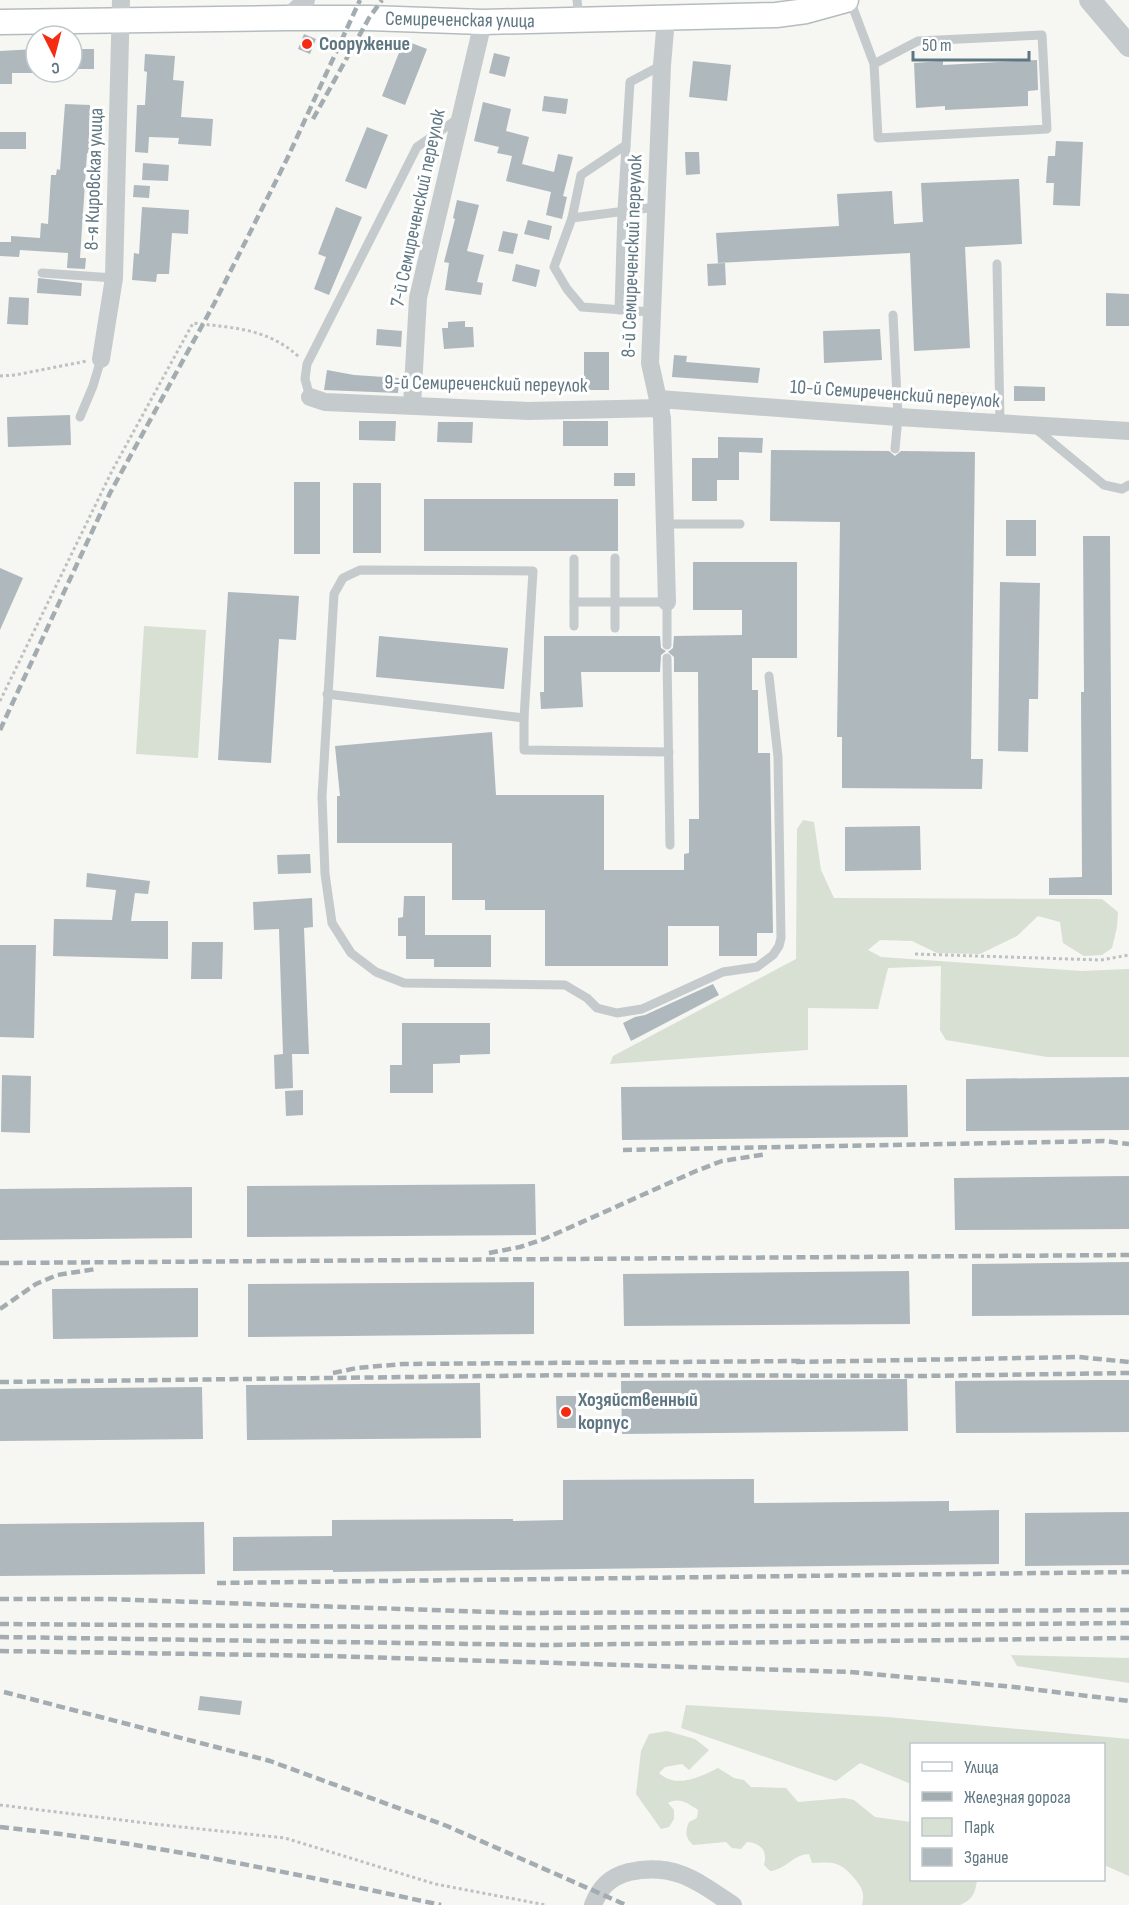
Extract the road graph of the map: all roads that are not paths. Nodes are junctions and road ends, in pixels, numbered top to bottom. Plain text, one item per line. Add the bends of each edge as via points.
1 (306, 0) edge
2 (848, 0) edge
3 (1090, 0) edge
4 (121, 10) edge
5 (578, 10) edge
6 (287, 18) junction
7 (666, 19) junction
8 (0, 21) edge
9 (483, 22) junction
10 (1129, 46) edge
11 (874, 64) junction
12 (662, 65) junction
13 (461, 116) junction
14 (626, 145) junction
15 (656, 207) junction
16 (622, 210) junction
17 (573, 218) junction
18 (997, 264) dead end
19 (42, 273) dead end
20 (114, 278) junction
21 (619, 310) junction
22 (651, 312) junction
23 (893, 315) dead end
24 (101, 359) joint
25 (310, 397) joint
26 (660, 404) junction
27 (412, 405) junction
28 (80, 417) dead end
29 (898, 417) junction
30 (1000, 423) junction
31 (1031, 425) junction
32 (1128, 433) edge
33 (895, 449) dead end
34 (1129, 485) edge
35 (666, 524) junction
36 (740, 524) dead end
37 (615, 558) dead end
38 (574, 559) dead end
39 (574, 602) junction
40 (615, 602) junction
41 (667, 602) junction
42 (574, 626) dead end
43 (615, 627) dead end
44 (667, 645) dead end
45 (667, 658) dead end
46 (769, 676) dead end
47 (327, 694) junction
48 (524, 718) junction
49 (669, 752) junction
50 (670, 845) dead end
51 (593, 1905) edge
52 (733, 1905) edge

1 - 6 street
2 - 7 main road, Семиреченская улица via 806,11 700,13
2 - 11 lane
3 - 10 street
4 - 6 main road, Семиреченская улица
4 - 8 main road, Семиреченская улица
4 - 20 street, 8-я Кировская улица
5 - 7 main road, Семиреченская улица
5 - 9 main road, Семиреченская улица
6 - 9 main road, Семиреченская улица
7 - 12 street, 8-й Семиреченский переулок
9 - 13 street, 7-й Семиреченский переулок
11 - 11 lane via 918,41 1042,35 1047,129 878,138
12 - 14 lane via 630,82
12 - 15 street, 8-й Семиреченский переулок
13 - 25 lane via 417,147 307,364 305,379
13 - 27 street, 7-й Семиреченский переулок via 418,298
14 - 16 lane
14 - 17 lane via 581,175
15 - 16 lane
15 - 22 street, 8-й Семиреченский переулок
16 - 17 lane
16 - 21 lane
17 - 21 lane via 554,267 582,307
18 - 30 lane
19 - 20 lane
20 - 24 street, 8-я Кировская улица
21 - 22 lane
22 - 26 street, 8-й Семиреченский переулок via 650,363
23 - 29 lane
24 - 28 lane
25 - 27 street, 9-й Семиреченский переулок via 325,402
26 - 27 street, 9-й Семиреченский переулок via 528,411
26 - 29 street, 10-й Семиреченский переулок
26 - 35 street, 8-й Семиреченский переулок
29 - 30 street, 10-й Семиреченский переулок
29 - 33 lane
30 - 31 street, 10-й Семиреченский переулок
31 - 32 street, 10-й Семиреченский переулок
31 - 34 lane via 1104,485 1122,489
35 - 36 lane
35 - 41 street, 8-й Семиреченский переулок
37 - 40 lane
38 - 39 lane
39 - 40 lane
39 - 42 lane
40 - 41 lane
40 - 43 lane
41 - 44 lane
45 - 49 lane
46 - 47 lane via 778,757 779,946 757,967 723,972 642,1009 617,1013 597,1008 565,985 404,983 376,972 351,953 332,923 325,874 322,797
47 - 48 lane
47 - 48 lane via 334,594 344,578 360,570 533,571
48 - 49 lane via 524,750
49 - 50 lane
51 - 52 street via 607,1881 644,1869 683,1874

